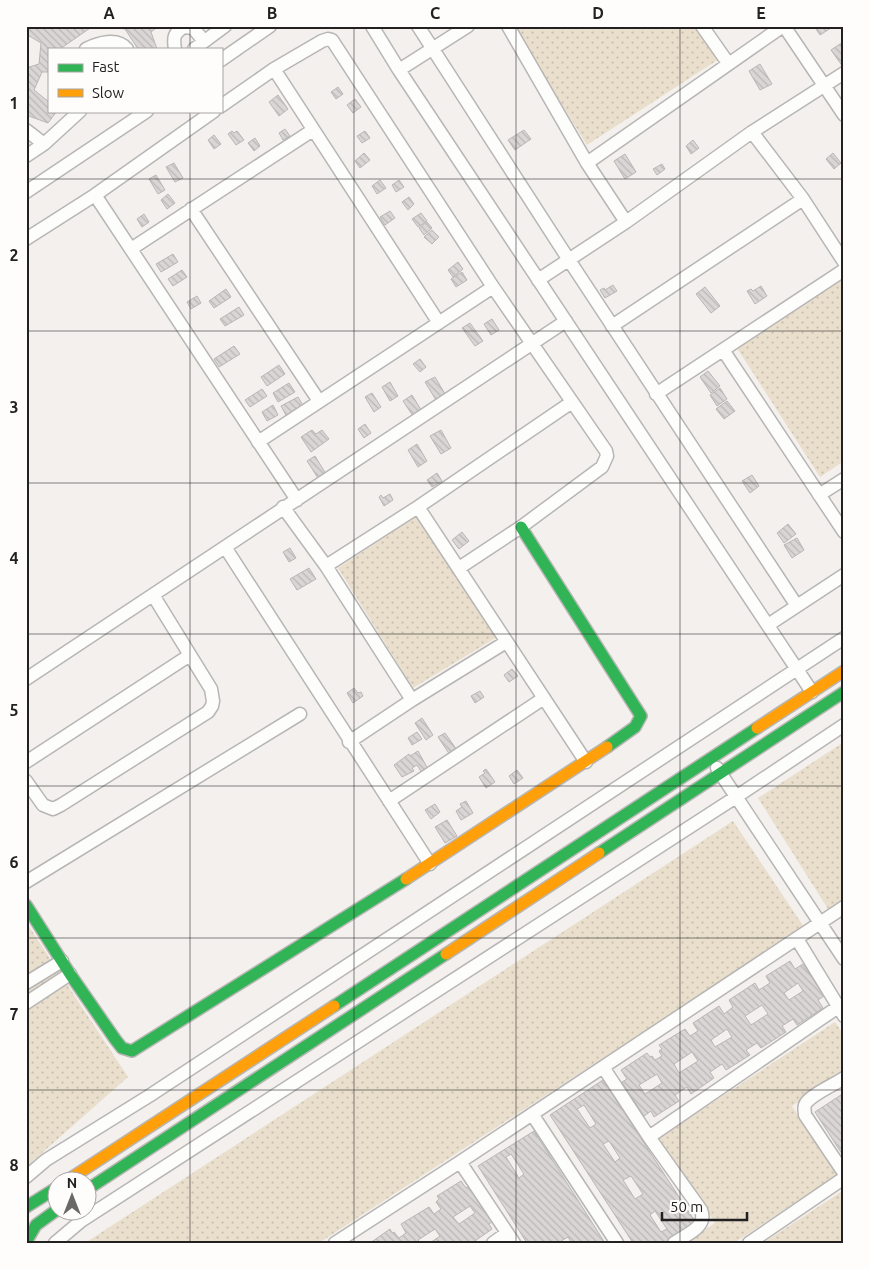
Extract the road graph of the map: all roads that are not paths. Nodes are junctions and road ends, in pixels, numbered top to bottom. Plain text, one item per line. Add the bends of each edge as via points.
1 (225, 26) edge
2 (270, 26) edge
3 (372, 26) edge
4 (418, 26) edge
5 (468, 26) edge
6 (508, 26) edge
7 (702, 26) edge
8 (783, 26) edge
9 (199, 45) edge
10 (89, 48) edge
11 (127, 48) edge
12 (175, 48) edge
13 (432, 49) junction
14 (222, 59) edge
15 (728, 63) junction
16 (274, 69) junction
17 (399, 70) junction
18 (844, 72) edge
19 (824, 86) junction
20 (222, 105) edge
21 (79, 112) edge
22 (146, 112) edge
23 (213, 112) edge
24 (844, 115) edge
25 (26, 130) edge
26 (313, 130) junction
27 (752, 132) junction
28 (44, 144) junction
29 (26, 156) edge
30 (587, 162) junction
31 (26, 192) edge
32 (95, 195) junction
33 (803, 199) junction
34 (191, 209) junction
35 (626, 222) junction
36 (26, 239) edge
37 (131, 249) junction
38 (568, 260) junction
39 (844, 262) edge
40 (844, 270) edge
41 (538, 280) junction
42 (493, 287) junction
43 (566, 321) junction
44 (439, 323) junction
45 (612, 326) junction
46 (531, 344) junction
47 (723, 350) junction
48 (656, 394) junction
49 (319, 401) junction
50 (572, 402) junction
51 (258, 442) junction
52 (844, 479) edge
53 (819, 495) junction
54 (297, 500) junction
55 (418, 506) junction
56 (284, 508) junction
57 (521, 527) junction
58 (844, 532) edge
59 (225, 547) junction
60 (326, 566) junction
61 (459, 568) junction
62 (844, 576) edge
63 (153, 596) junction
64 (797, 606) junction
65 (768, 625) junction
66 (844, 638) edge
67 (506, 642) junction
68 (190, 655) junction
69 (797, 669) junction
70 (844, 671) edge
71 (26, 679) edge
72 (812, 692) junction
73 (844, 692) edge
74 (544, 698) junction
75 (412, 700) junction
76 (300, 714) dead end
77 (844, 724) edge
78 (350, 742) junction
79 (711, 759) junction
80 (26, 762) edge
81 (586, 762) junction
82 (720, 774) junction
83 (26, 781) edge
84 (736, 796) junction
85 (389, 801) junction
86 (430, 864) junction
87 (26, 882) edge
88 (26, 906) edge
89 (844, 907) edge
90 (820, 923) junction
91 (797, 939) junction
92 (844, 959) edge
93 (62, 961) junction
94 (70, 974) junction
95 (26, 983) edge
96 (26, 1003) edge
97 (841, 1012) edge
98 (603, 1067) junction
99 (844, 1078) edge
100 (532, 1114) junction
101 (649, 1137) junction
102 (460, 1162) junction
103 (80, 1172) edge
104 (844, 1173) edge
105 (26, 1177) edge
106 (844, 1178) edge
107 (98, 1182) edge
108 (48, 1193) edge
109 (26, 1207) edge
110 (48, 1216) edge
111 (510, 1238) edge
112 (26, 1242) edge
113 (55, 1243) edge
114 (335, 1243) edge
115 (493, 1243) edge
116 (617, 1243) edge
117 (674, 1243) edge
118 (749, 1243) edge

1 - 9 street
2 - 14 street
3 - 17 street
4 - 13 street
5 - 13 street
6 - 30 street
7 - 15 street
8 - 15 street
8 - 19 street
9 - 12 street via 193,28 184,27 174,36
10 - 11 street via 104,42 115,42
13 - 17 street
13 - 38 street
15 - 30 street
16 - 20 street
16 - 26 street
16 - 42 street via 322,41 332,40
17 - 41 street
18 - 19 street
19 - 24 street
19 - 27 street
21 - 28 street
22 - 31 street
23 - 32 street
25 - 28 street
26 - 34 street
26 - 44 street
27 - 33 street
27 - 35 street
28 - 29 street
30 - 35 street
32 - 36 street
32 - 37 street
33 - 39 street
33 - 45 street
34 - 37 street
34 - 49 street
35 - 38 street
37 - 51 street
38 - 41 street
38 - 45 street
40 - 47 street
41 - 43 street
42 - 44 street
42 - 46 street
43 - 46 street
43 - 65 street
44 - 49 street
45 - 48 street
46 - 50 street
46 - 54 street
47 - 48 street
47 - 53 street
48 - 64 street
49 - 51 street
50 - 55 street
50 - 57 street via 603,444 606,461
51 - 54 street
52 - 53 street
53 - 58 street
54 - 56 street
55 - 60 street
55 - 61 street
56 - 59 street
56 - 60 street
57 - 61 street
57 - 81 street via 639,711 635,727
59 - 63 street
59 - 78 street
60 - 75 street
61 - 67 street
62 - 64 street
63 - 68 street
63 - 71 street
64 - 65 street
65 - 69 street
66 - 69 street
67 - 74 street
67 - 75 street
68 - 80 street
68 - 83 street via 211,689 213,701 208,712 61,805 53,808 43,805
69 - 72 street
69 - 105 street via 149,1096 46,1160
70 - 72 street
72 - 79 street
73 - 82 street
74 - 81 street
74 - 85 street
75 - 78 street
76 - 87 street
77 - 84 street
78 - 85 street
79 - 82 street
79 - 103 street
81 - 86 street
82 - 84 street
82 - 107 street
84 - 90 street
84 - 113 street via 81,1221
85 - 86 street
86 - 94 street via 132,1051 122,1048
88 - 93 street
89 - 90 street
90 - 91 street
90 - 92 street
91 - 97 street
91 - 98 street
93 - 94 street
93 - 95 street
94 - 96 street
97 - 101 street
98 - 100 street
98 - 101 street
99 - 104 street via 806,1102 804,1108 805,1115
100 - 102 street
100 - 116 street
101 - 117 street via 703,1216 699,1226
102 - 111 street
102 - 114 street
106 - 118 street
108 - 109 street
110 - 112 street via 36,1225
111 - 115 street

